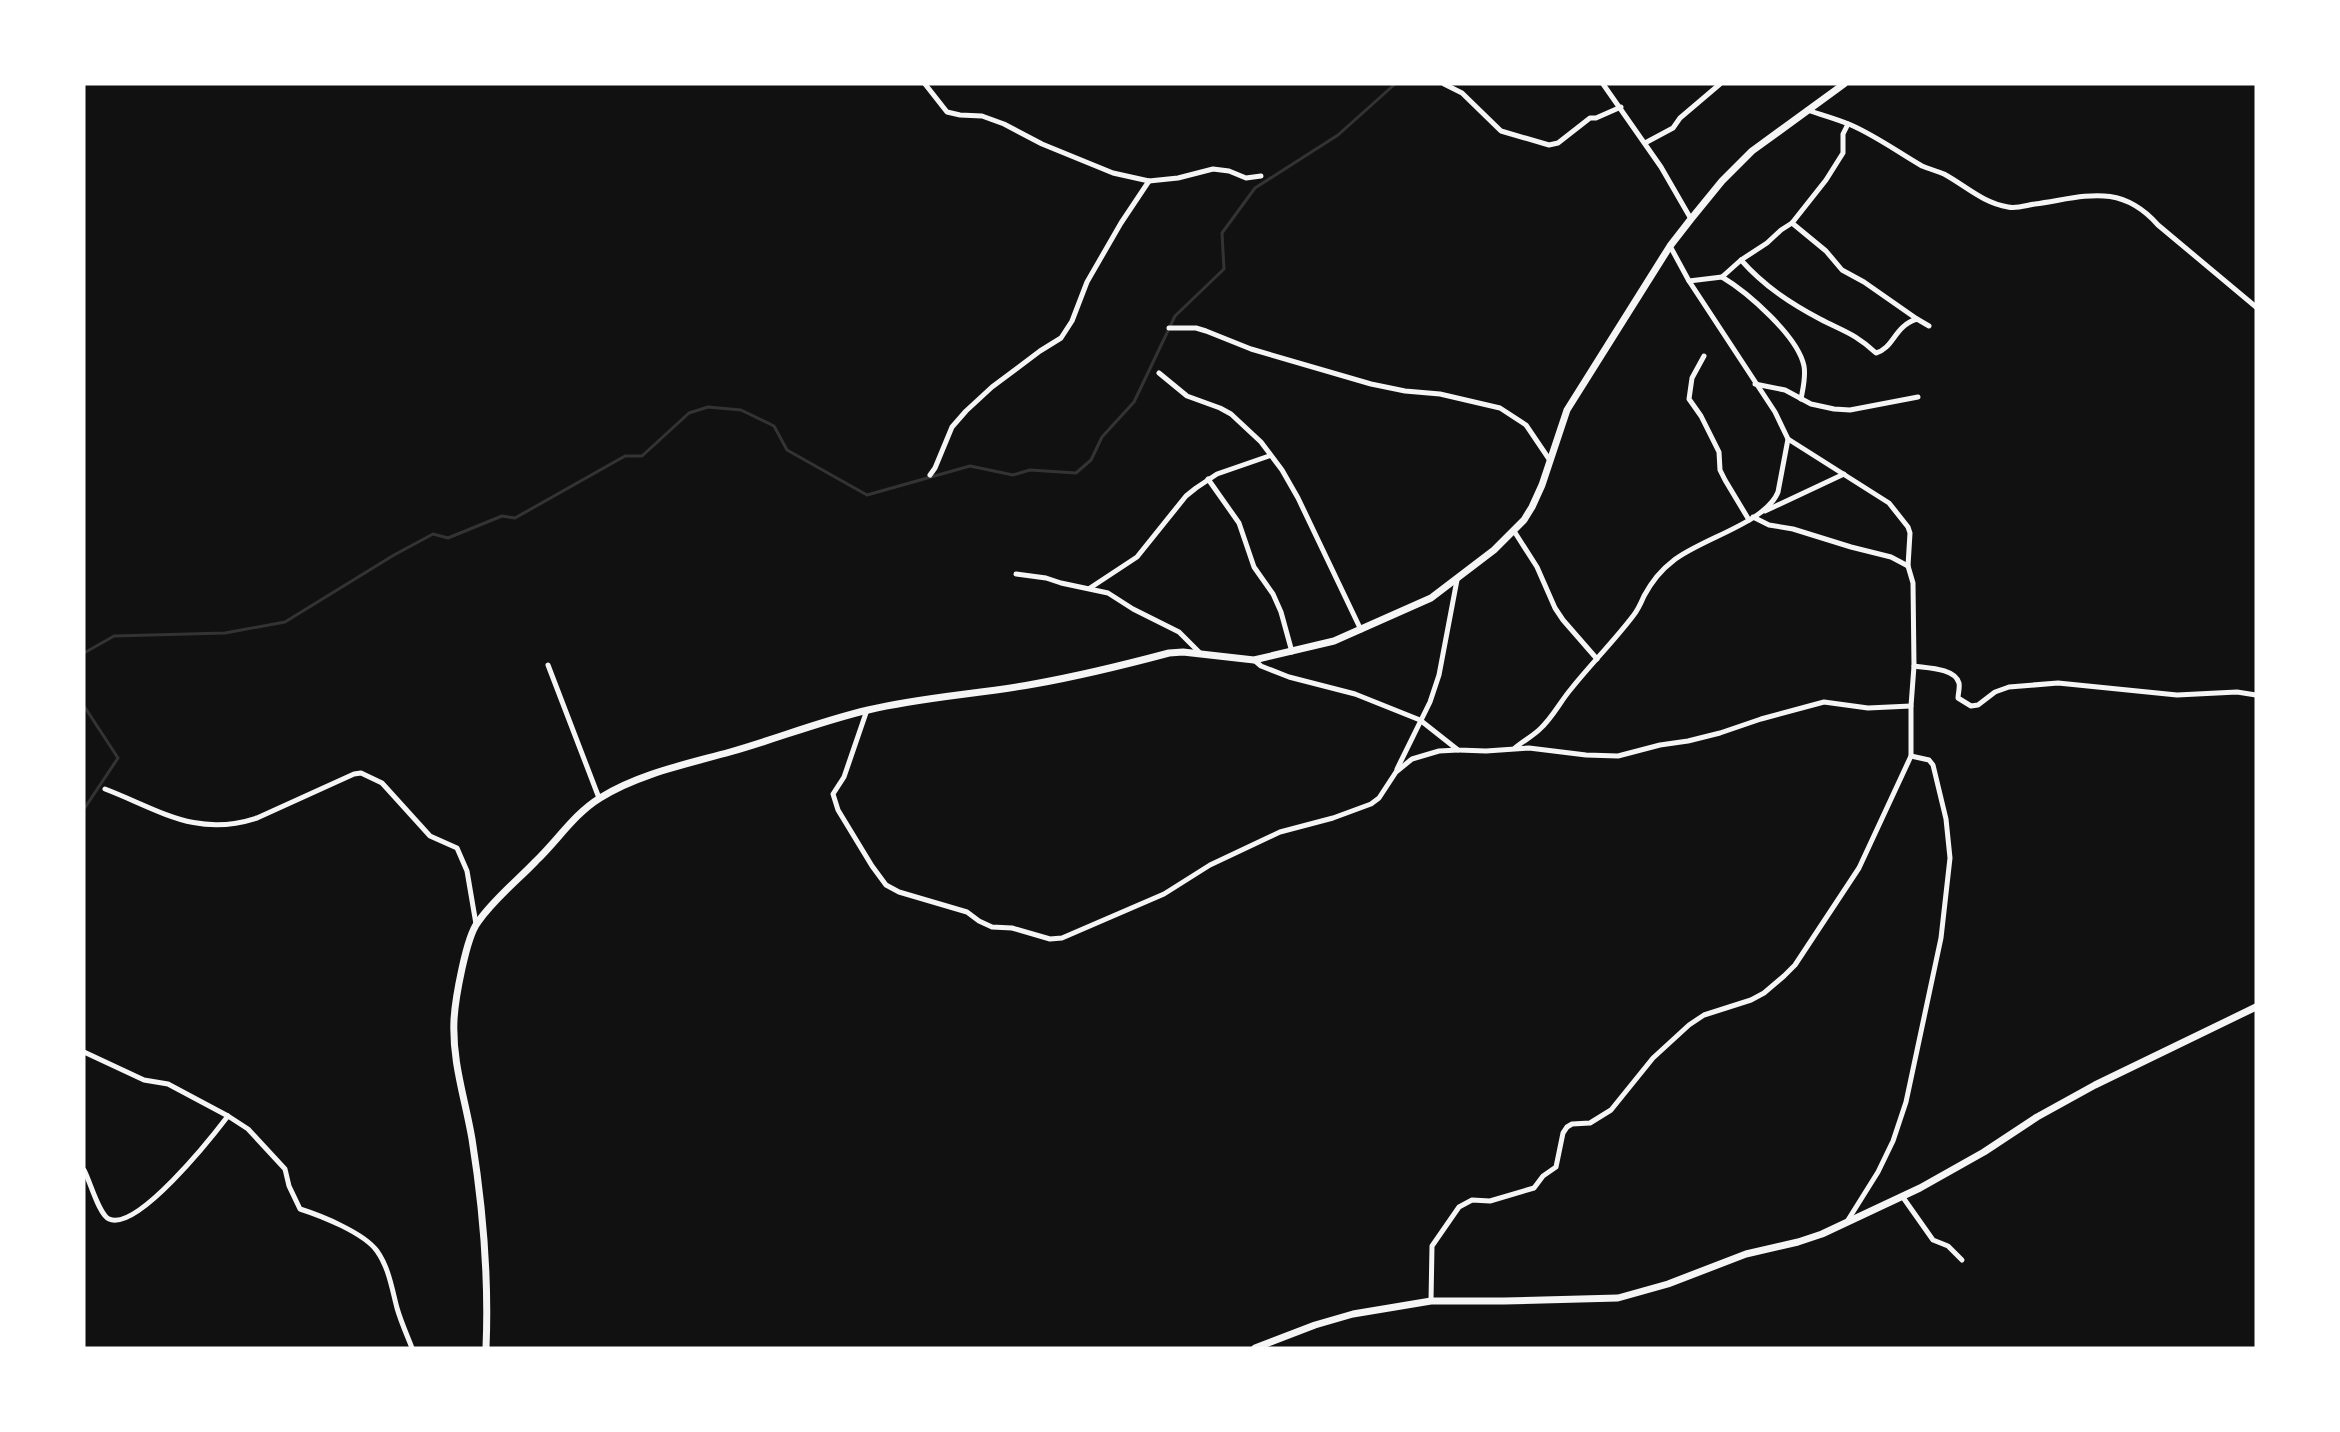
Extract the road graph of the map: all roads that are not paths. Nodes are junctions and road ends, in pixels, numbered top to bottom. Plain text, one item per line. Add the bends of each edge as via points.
1 (925, 84) edge
2 (1444, 84) edge
3 (1603, 84) edge
4 (1720, 84) edge
5 (1844, 84) edge
6 (1621, 107) junction
7 (1807, 110) junction
8 (1848, 124) junction
9 (1645, 142) junction
10 (1261, 176) dead end
11 (1149, 181) junction
12 (1690, 219) junction
13 (1792, 224) junction
14 (1670, 246) junction
15 (1741, 260) junction
16 (1722, 277) junction
17 (1689, 281) junction
18 (2256, 308) edge
19 (1917, 319) junction
20 (1929, 326) dead end
21 (1169, 328) dead end
22 (1704, 356) dead end
23 (1159, 373) dead end
24 (1755, 384) junction
25 (1918, 397) dead end
26 (1801, 399) junction
27 (1788, 439) junction
28 (1269, 456) junction
29 (1549, 459) junction
30 (1844, 474) junction
31 (930, 475) dead end
32 (1208, 479) junction
33 (1761, 513) junction
34 (1751, 518) junction
35 (1514, 531) junction
36 (1908, 566) junction
37 (1017, 574) dead end
38 (1457, 580) junction
39 (1089, 588) junction
40 (1361, 630) junction
41 (1292, 652) junction
42 (1201, 655) junction
43 (1598, 659) junction
44 (1254, 660) junction
45 (548, 665) dead end
46 (1914, 666) junction
47 (2256, 695) edge
48 (1911, 706) junction
49 (867, 710) junction
50 (1420, 720) junction
51 (1515, 748) junction
52 (1458, 750) junction
53 (1911, 756) junction
54 (1396, 772) junction
55 (105, 789) dead end
56 (599, 798) junction
57 (476, 924) junction
58 (2256, 1007) edge
59 (84, 1052) edge
60 (228, 1116) junction
61 (84, 1170) edge
62 (1902, 1196) junction
63 (1848, 1220) junction
64 (1962, 1260) dead end
65 (1431, 1301) junction
66 (412, 1348) edge
67 (486, 1348) edge
68 (1255, 1348) edge

1 - 11 street via 947,112 982,116 1086,163
2 - 6 street via 1462,93 1501,131 1549,145 1558,143 1590,118
3 - 6 street
4 - 9 street via 1673,128
5 - 7 street
6 - 9 street
7 - 8 street
7 - 12 street via 1752,151
8 - 13 street via 1843,134 1843,153
8 - 18 street via 1994,204 2012,208 2099,195 2122,199 2145,211
9 - 12 street
10 - 11 street via 1246,178 1213,169
11 - 31 street via 1086,282 1072,321 1061,338 992,387 966,411 952,427
12 - 14 street
13 - 15 street
13 - 19 street via 1826,251 1842,270
14 - 17 street
14 - 29 street via 1580,386
15 - 16 street
15 - 19 street via 1782,297 1854,334 1876,353 1887,346 1905,323
16 - 17 street
16 - 26 street via 1784,330 1804,368
17 - 24 street
19 - 20 street
21 - 29 street via 1196,328 1251,349 1371,384 1500,408 1526,425
22 - 34 street via 1692,378 1689,399 1719,452 1725,480
23 - 28 street via 1187,396 1232,414 1261,442
24 - 26 street via 1785,390
24 - 27 street
25 - 26 street via 1850,410 1815,406
27 - 30 street
27 - 33 street via 1778,492
28 - 32 street
28 - 40 street via 1298,498
29 - 35 street via 1532,507
30 - 33 street
30 - 36 street via 1889,503 1906,522 1910,533
32 - 39 street via 1186,496 1137,557
32 - 41 street via 1239,523 1254,567 1281,612
33 - 34 street
34 - 36 street via 1891,556
34 - 43 street via 1674,560 1660,573 1638,611
35 - 38 street
35 - 43 street via 1559,614
36 - 46 street via 1913,583
37 - 39 street
38 - 40 street via 1431,598
38 - 50 street via 1439,675
39 - 42 street via 1108,593 1179,632
40 - 41 street
41 - 44 street
42 - 44 street
42 - 49 street via 1168,653 1034,684
43 - 51 street via 1550,719
44 - 50 street via 1289,677 1355,694
45 - 56 street
46 - 47 street via 1953,675 1959,684 1958,698 1971,706 2009,687 2058,683 2177,695
46 - 48 street
48 - 51 street via 1868,708 1824,702 1720,733 1618,756
48 - 53 street
49 - 54 street via 844,777 833,794 838,810 882,880 899,892 967,912 992,927 1012,928 1050,939 1062,938 1164,894 1210,865 1280,832 1371,804
49 - 56 street via 684,764
50 - 52 street
50 - 54 street
51 - 52 street
52 - 54 street via 1422,755
53 - 63 street via 1929,760 1933,765 1946,819 1950,858 1944,923 1906,1102 1878,1172
53 - 65 street via 1859,868 1795,965 1764,993 1704,1015 1689,1025 1653,1058 1611,1110 1597,1120 1567,1127 1556,1167 1534,1188 1490,1201 1463,1203 1432,1246
55 - 57 street via 184,821 220,826 257,818 354,774 366,775 382,783 430,836 457,848 467,871
56 - 57 street via 574,818
57 - 67 street via 454,1018 454,1055 481,1204 488,1302
58 - 62 street via 2095,1085
59 - 60 street via 144,1080 168,1084
60 - 61 street via 172,1183 119,1220 104,1215
60 - 66 street via 248,1130 285,1169 300,1209 320,1215 376,1249 384,1262
62 - 63 street
62 - 64 street via 1934,1240 1948,1246
63 - 65 street via 1806,1239 1746,1254 1668,1284 1618,1298
65 - 68 street via 1353,1314

